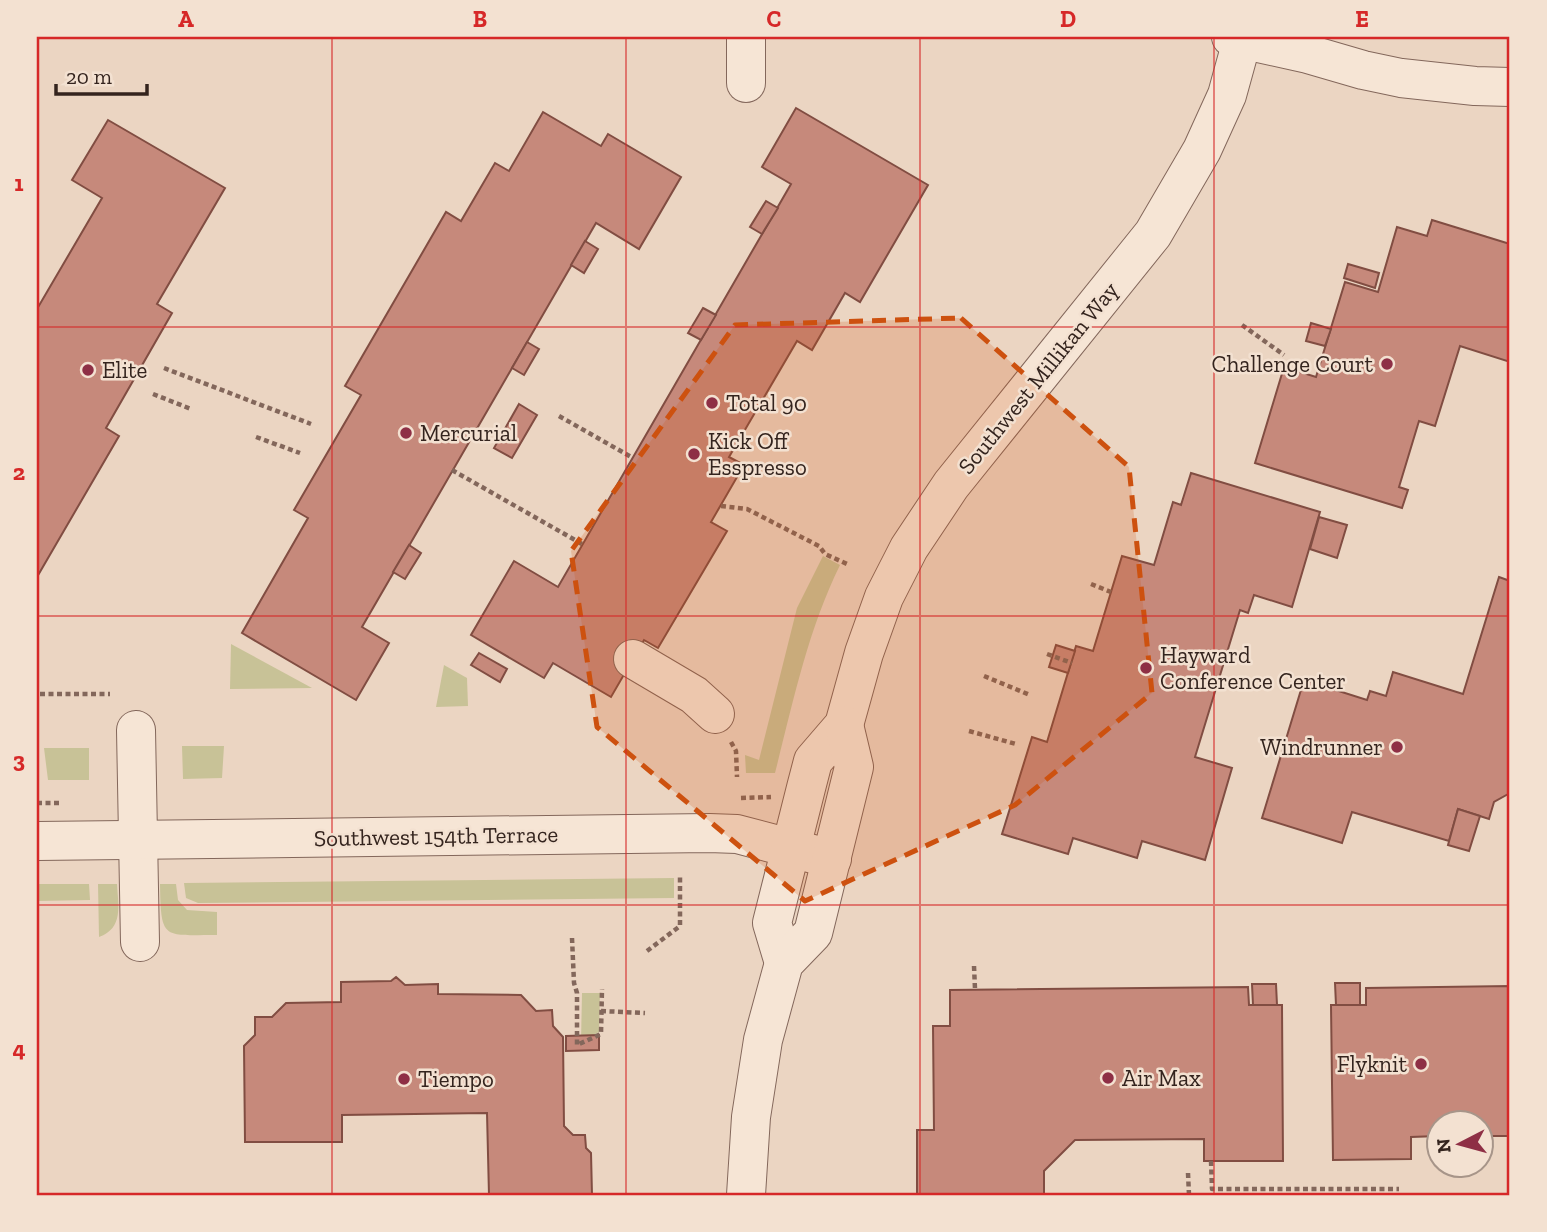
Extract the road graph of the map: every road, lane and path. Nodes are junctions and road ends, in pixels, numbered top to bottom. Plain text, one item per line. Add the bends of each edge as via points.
1 (746, 37) edge
2 (1239, 38) edge
3 (746, 83) dead end
4 (1510, 87) edge
5 (1242, 325) dead end
6 (1283, 355) dead end
7 (164, 368) dead end
8 (153, 394) dead end
9 (191, 409) dead end
10 (559, 416) dead end
11 (311, 424) dead end
12 (256, 437) dead end
13 (299, 453) dead end
14 (633, 457) dead end
15 (452, 470) dead end
16 (721, 506) dead end
17 (582, 544) dead end
18 (847, 564) dead end
19 (1091, 584) dead end
20 (1111, 592) dead end
21 (1047, 654) dead end
22 (633, 659) dead end
23 (1072, 663) dead end
24 (984, 676) dead end
25 (40, 694) dead end
26 (110, 694) dead end
27 (1030, 695) dead end
28 (715, 714) dead end
29 (844, 725) junction
30 (136, 730) dead end
31 (969, 731) dead end
32 (1016, 744) dead end
33 (736, 769) dead end
34 (737, 777) dead end
35 (138, 841) junction
36 (37, 842) edge
37 (791, 847) junction
38 (832, 859) junction
39 (680, 874) dead end
40 (572, 938) dead end
41 (140, 942) dead end
42 (647, 951) dead end
43 (784, 963) junction
44 (974, 966) dead end
45 (602, 989) dead end
46 (975, 989) dead end
47 (601, 1011) junction
48 (645, 1013) dead end
49 (1211, 1161) dead end
50 (1188, 1173) dead end
51 (1399, 1189) dead end
52 (746, 1195) edge
53 (1189, 1195) edge

1 - 3 street
2 - 4 street via 1401,78
2 - 29 street, Southwest Millikan Way via 1227,95 1202,150 1153,234 951,485 909,548 884,597
5 - 6 path
7 - 11 path
8 - 9 path
10 - 14 path
12 - 13 path
15 - 17 path
16 - 18 path via 747,509
19 - 20 path
21 - 23 path
22 - 28 street via 694,695
24 - 27 path
25 - 26 path
29 - 37 street, Southwest Millikan Way via 813,761
29 - 38 street, Southwest Millikan Way via 854,767
30 - 35 street
31 - 32 path
33 - 34 path
35 - 36 street, Southwest 154th Terrace
35 - 37 street, Southwest 154th Terrace via 709,833 737,834
35 - 41 street
37 - 38 street, Southwest 154th Terrace
37 - 43 street, Southwest Millikan Way via 772,923
38 - 43 street, Southwest Millikan Way via 814,933
39 - 42 path via 680,926
40 - 47 path via 576,1045 601,1034
43 - 52 street, Southwest Millikan Way via 763,1040
44 - 46 path
45 - 47 path
47 - 48 path
49 - 51 path via 1212,1189
50 - 53 path

